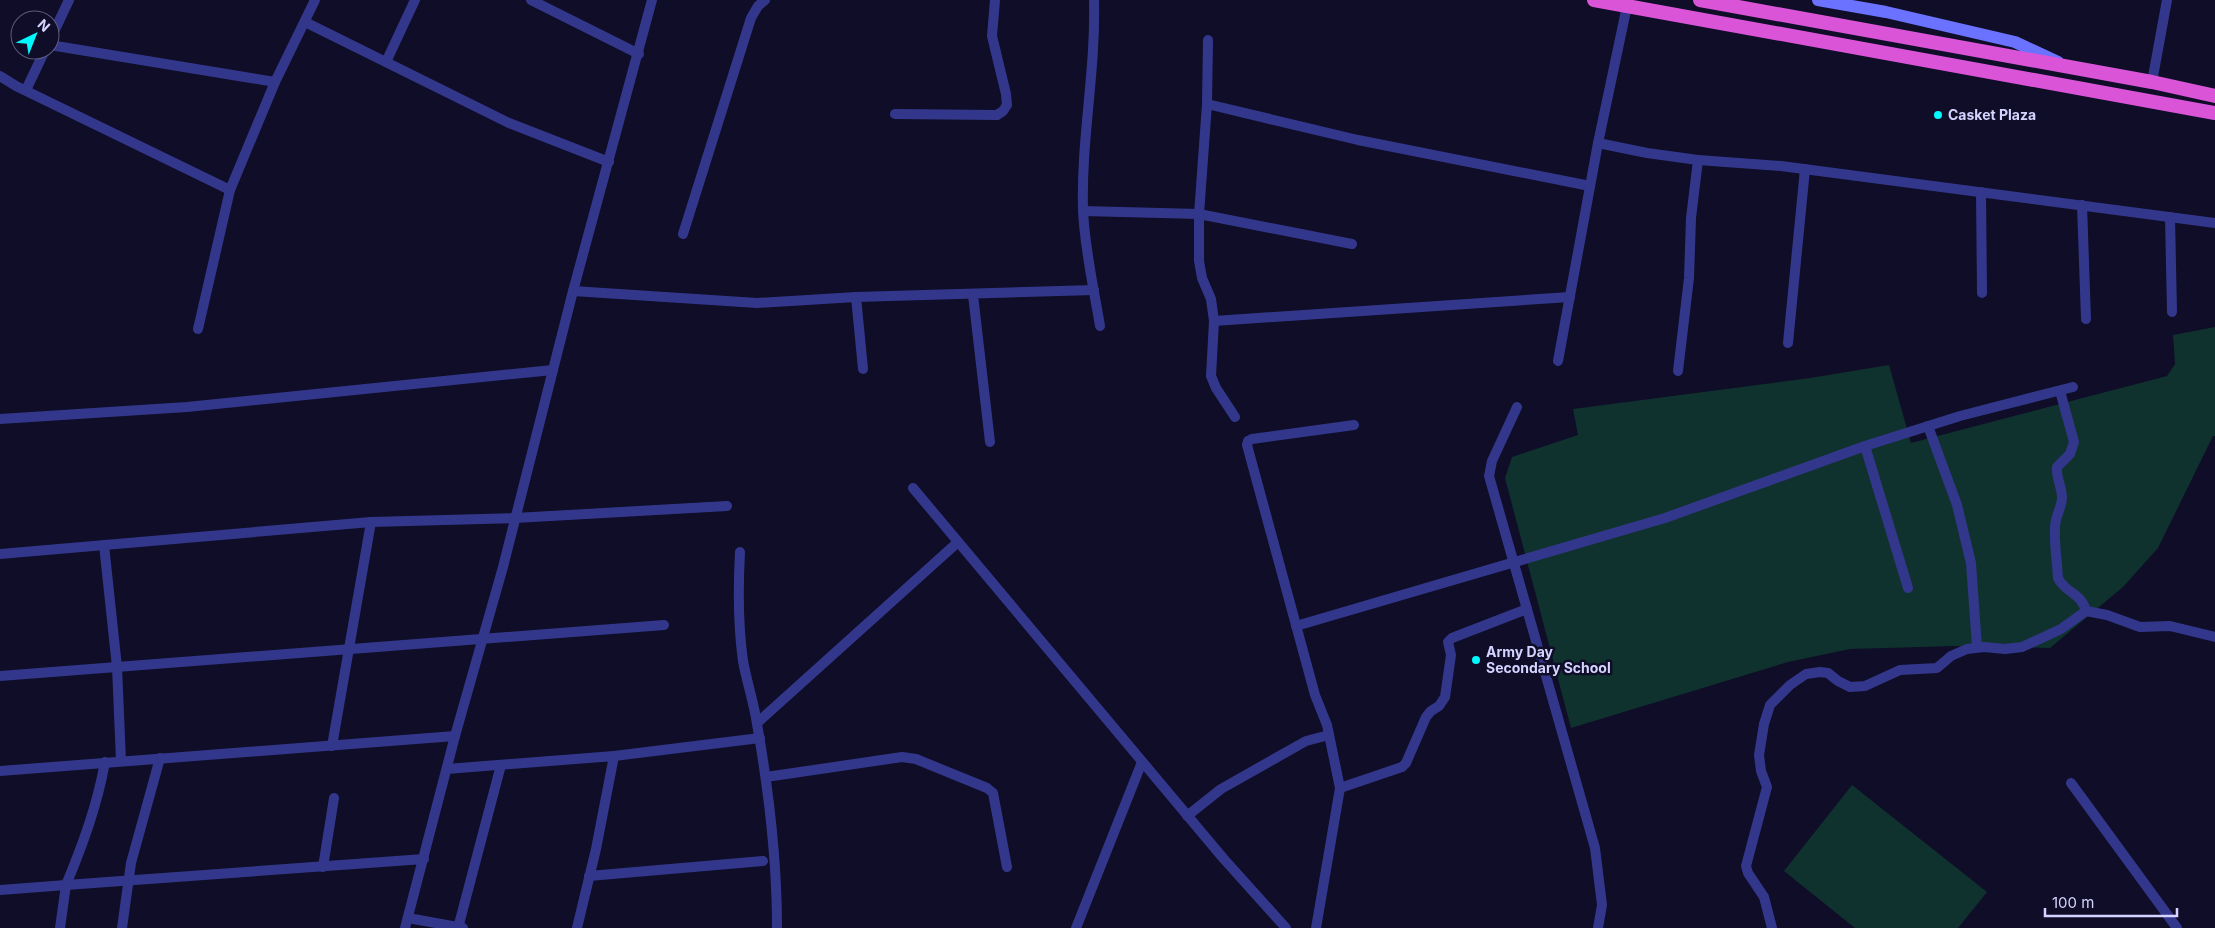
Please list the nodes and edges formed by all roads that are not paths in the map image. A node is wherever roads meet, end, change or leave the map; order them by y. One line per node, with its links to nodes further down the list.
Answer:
1 (69, 0): 14 (street)
2 (316, 0): 15 (street)
3 (415, 0): 20 (street)
4 (531, 0): 18 (street)
5 (652, 0): 18 (street)
6 (765, 0): 42 (street)
7 (995, 0): 29 (street)
8 (1094, 0): 38 (street)
9 (1594, 0): 13 (highway)
10 (1700, 0): 21 (highway)
11 (1818, 0): 21 (main road)
12 (2167, 0): 24 (street)
13 (1627, 6): 28 (highway); 30 (street)
14 (60, 19)
15 (305, 22): 20 (street); 23 (street)
16 (1208, 40): 27 (street)
17 (60, 47): 23 (street)
18 (639, 54): 32 (street)
19 (40, 60): 25 (street)
20 (386, 62): 32 (street)
21 (2070, 67): 24 (highway)
22 (0, 76): 25 (street)
23 (276, 82): 35 (street)
24 (2152, 82): 26 (highway)
25 (26, 90): 35 (street)
26 (2215, 96)
27 (1206, 104): 34 (street); 39 (street)
28 (2215, 113)
29 (895, 114)
30 (1598, 143): 31 (street); 34 (street)
31 (1698, 160): 33 (street); 59 (street)
32 (609, 162): 45 (street)
33 (1805, 169): 36 (street); 55 (street)
34 (1590, 186): 49 (street)
35 (230, 190): 54 (street)
36 (1981, 192): 37 (street); 46 (street)
37 (2082, 206): 40 (street); 51 (street)
38 (1082, 211): 39 (street); 44 (street)
39 (1199, 214): 43 (street); 52 (street)
40 (2170, 217): 41 (street); 50 (street)
41 (2215, 223)
42 (683, 234)
43 (1352, 244)
44 (1094, 290): 47 (street); 53 (street)
45 (573, 291): 48 (street); 58 (street)
46 (1982, 293)
47 (973, 295): 48 (street); 67 (street)
48 (856, 297): 57 (street)
49 (1570, 297): 52 (street); 56 (street)
50 (2172, 312)
51 (2086, 319)
52 (1214, 321): 63 (street)
53 (1100, 326)
54 (198, 329)
55 (1788, 343)
56 (1558, 361)
57 (863, 369)
58 (553, 370): 64 (street); 71 (street)
59 (1678, 371)
60 (2073, 387): 61 (street)
61 (2060, 390): 66 (street); 80 (street)
62 (1518, 407): 77 (street)
63 (1235, 417)
64 (0, 419)
65 (1354, 425): 82 (street)
66 (1928, 426): 68 (street); 85 (street)
67 (990, 442)
68 (1865, 446): 77 (street); 78 (street)
69 (913, 488): 73 (street)
70 (727, 506): 71 (street)
71 (515, 518): 72 (street); 84 (street)
72 (372, 522): 74 (street); 86 (street)
73 (958, 542): 89 (street); 98 (street)
74 (104, 545): 76 (street); 87 (street)
75 (740, 552): 89 (street)
76 (0, 554)
77 (1513, 562): 79 (street); 82 (street)
78 (1908, 588)
79 (1527, 609): 104 (street); 124 (street)
80 (2086, 612): 83 (street); 85 (street)
81 (664, 625): 84 (street)
82 (1296, 626): 90 (street)
83 (2215, 637)
84 (482, 639): 86 (street); 91 (street)
85 (1977, 647): 125 (street)
86 (348, 648): 87 (street); 93 (street)
87 (117, 667): 88 (street); 96 (street)
88 (0, 676)
89 (757, 723): 92 (street)
90 (1329, 734): 104 (street); 106 (street)
91 (455, 736): 93 (street); 100 (street)
92 (760, 738): 94 (street); 102 (street)
93 (332, 746): 95 (street)
94 (614, 756): 99 (street); 111 (street)
95 (160, 758): 96 (street); 112 (street)
96 (121, 761): 97 (street)
97 (105, 762): 101 (street); 113 (street)
98 (1142, 762): 106 (street); 121 (street)
99 (501, 765): 100 (street); 118 (street)
100 (447, 769): 107 (street)
101 (0, 771)
102 (766, 777): 110 (street); 120 (street)
103 (2071, 783): 126 (street)
104 (1340, 788): 123 (street)
105 (334, 798): 109 (street)
106 (1187, 816): 122 (street)
107 (424, 860): 109 (street); 115 (street)
108 (762, 861): 111 (street)
109 (323, 867): 112 (street)
110 (1007, 867)
111 (589, 876): 119 (street)
112 (129, 881): 113 (street); 117 (street)
113 (66, 885): 114 (street); 116 (street)
114 (0, 890)
115 (407, 923): 118 (street)
116 (60, 928)
117 (122, 928)
118 (460, 928)
119 (577, 928)
120 (777, 928)
121 (1076, 928)
122 (1286, 928)
123 (1316, 928)
124 (1598, 928)
125 (1772, 928)
126 (2177, 928)

